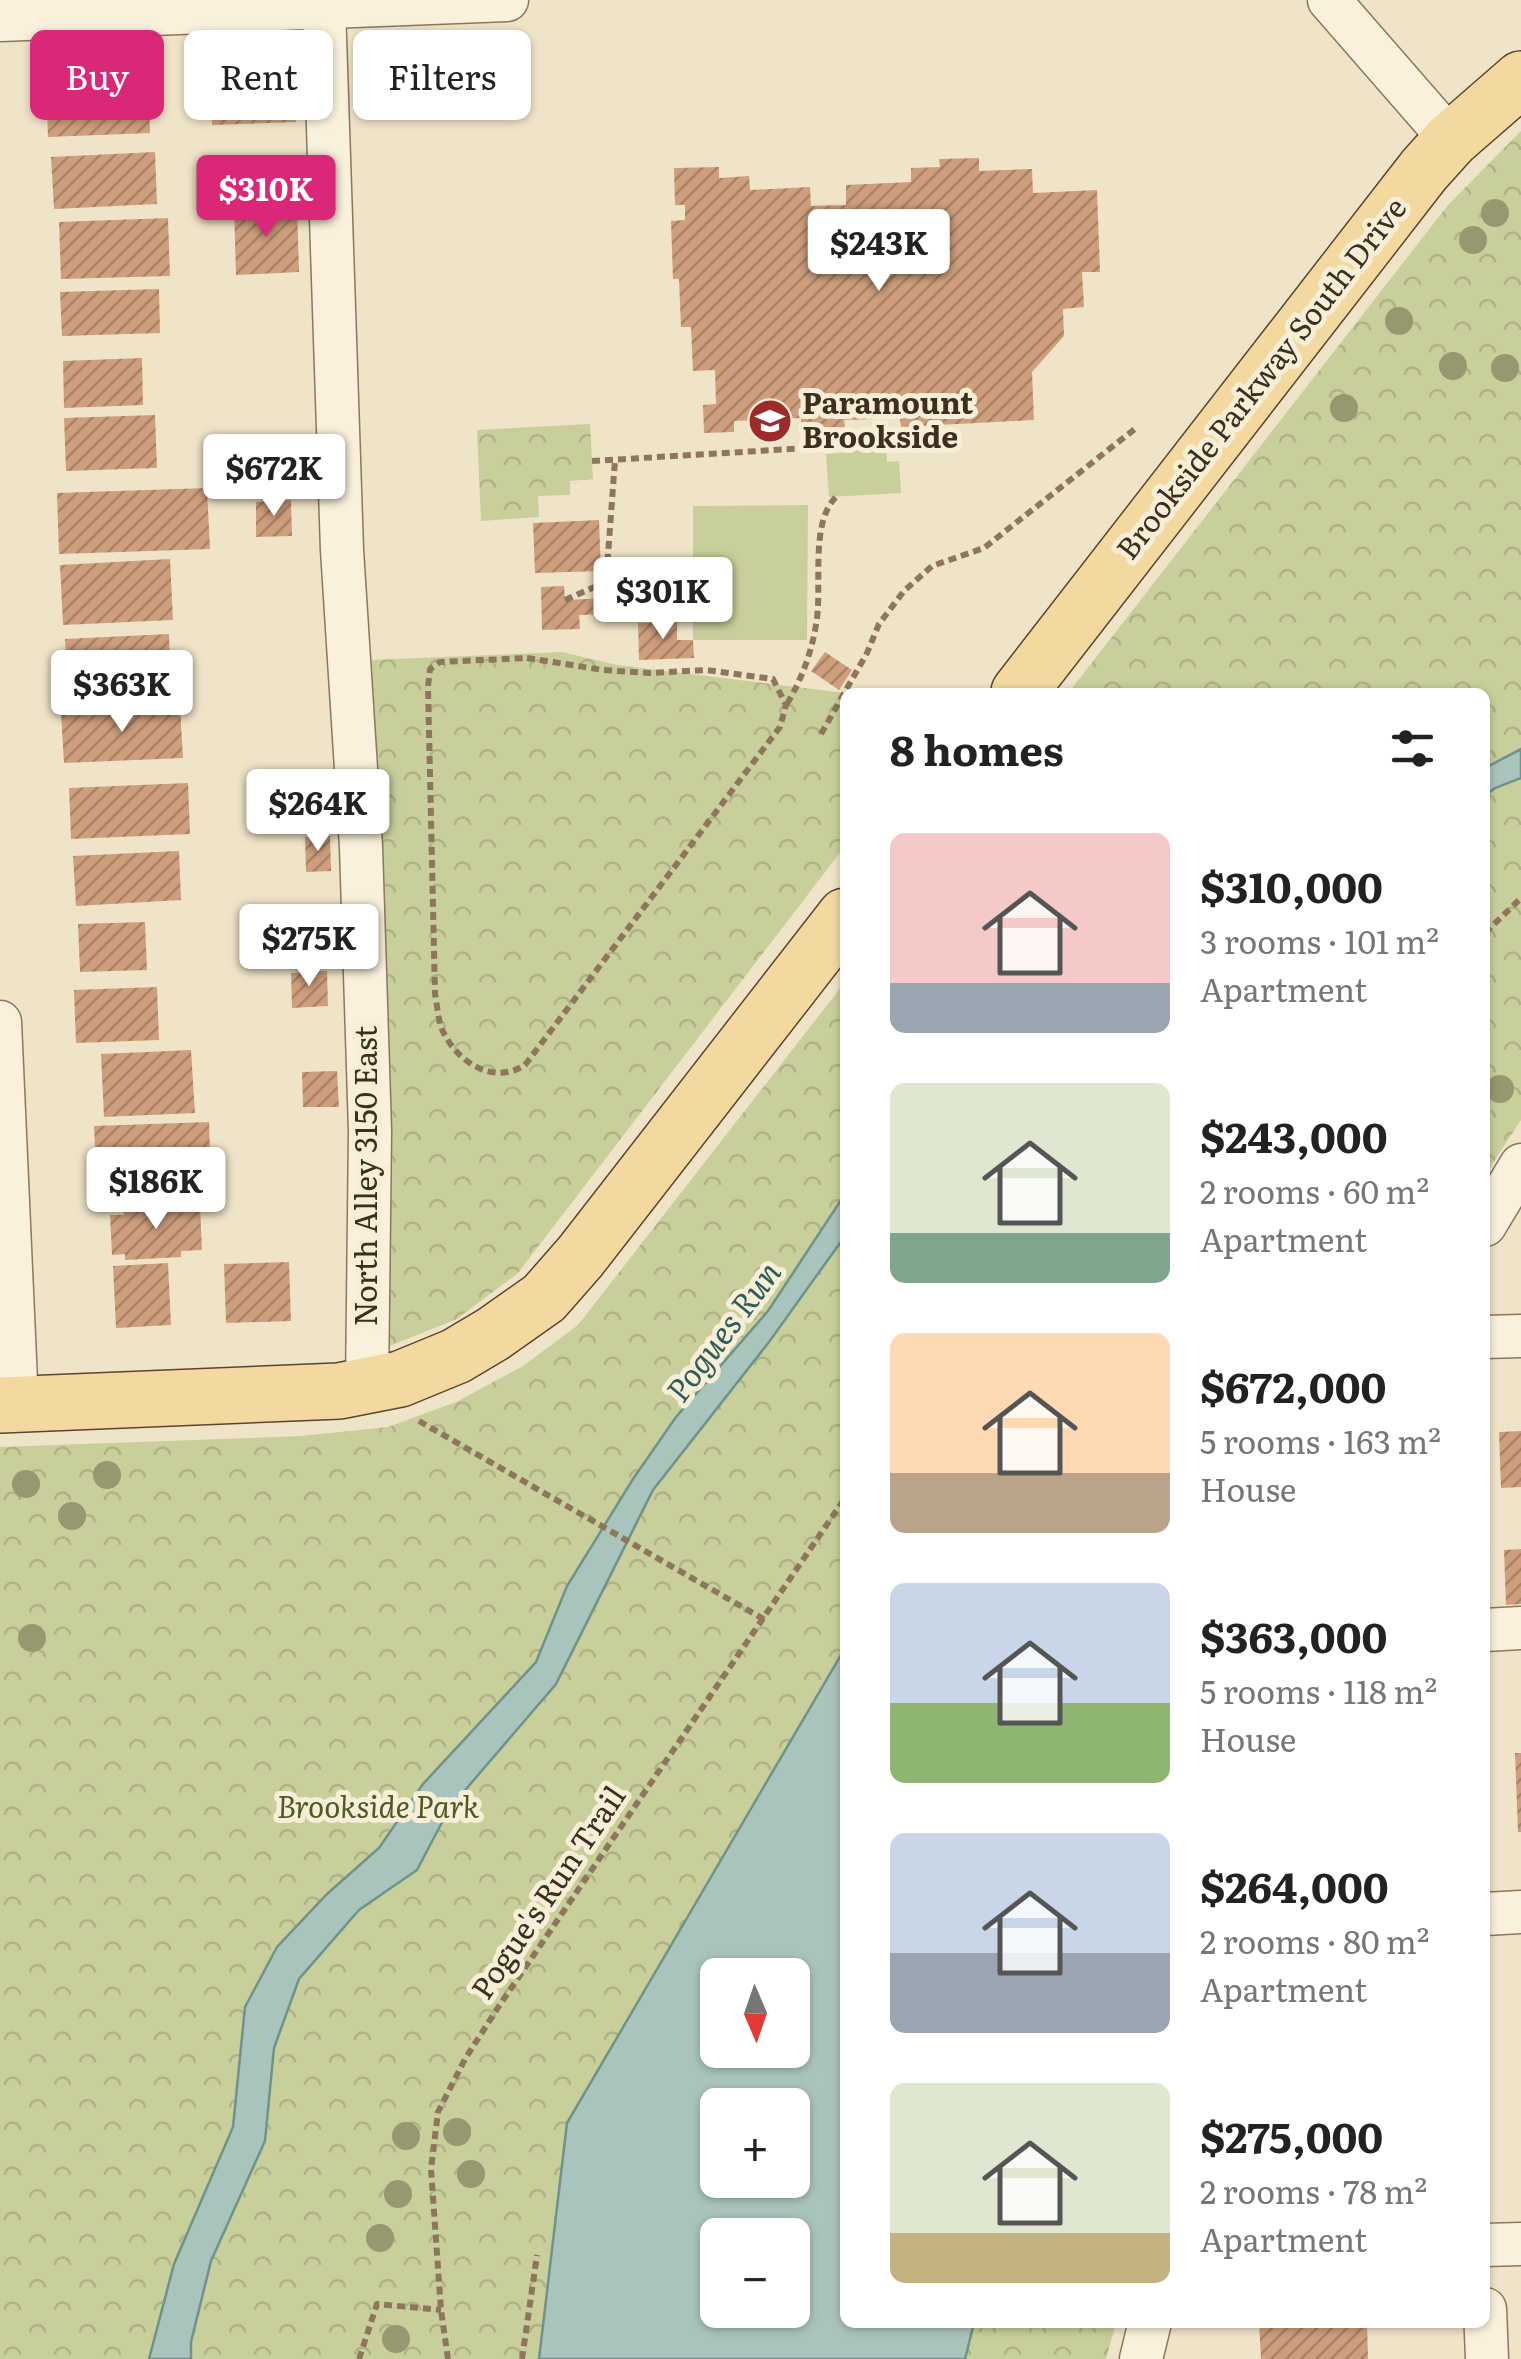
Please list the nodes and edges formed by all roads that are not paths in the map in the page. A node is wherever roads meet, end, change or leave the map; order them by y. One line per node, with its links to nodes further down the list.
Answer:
1 (507, 0): 3 (street)
2 (1329, 0): 6 (street)
3 (308, 5): 4 (street); 15 (street, North Alley 3150 East)
4 (0, 20)
5 (1521, 79): 6 (main road, Brookside Parkway South Drive)
6 (1451, 140): 7 (main road, Brookside Parkway South Drive)
7 (1021, 688)
8 (840, 922): 15 (main road)
9 (0, 1022): 10 (street)
10 (1, 1074): 16 (street)
11 (1521, 1165): 12 (street)
12 (1490, 1216)
13 (1521, 1336): 14 (street)
14 (1490, 1337)
15 (362, 1387): 16 (main road)
16 (8, 1404)
17 (1521, 1628): 18 (street)
18 (1490, 1630)
19 (1521, 1912): 20 (street)
20 (1490, 1914)
21 (1521, 2244): 22 (street)
22 (1490, 2245)
23 (1149, 2328): 25 (street)
24 (1486, 2328): 26 (street)
25 (1141, 2359)
26 (1487, 2359)

